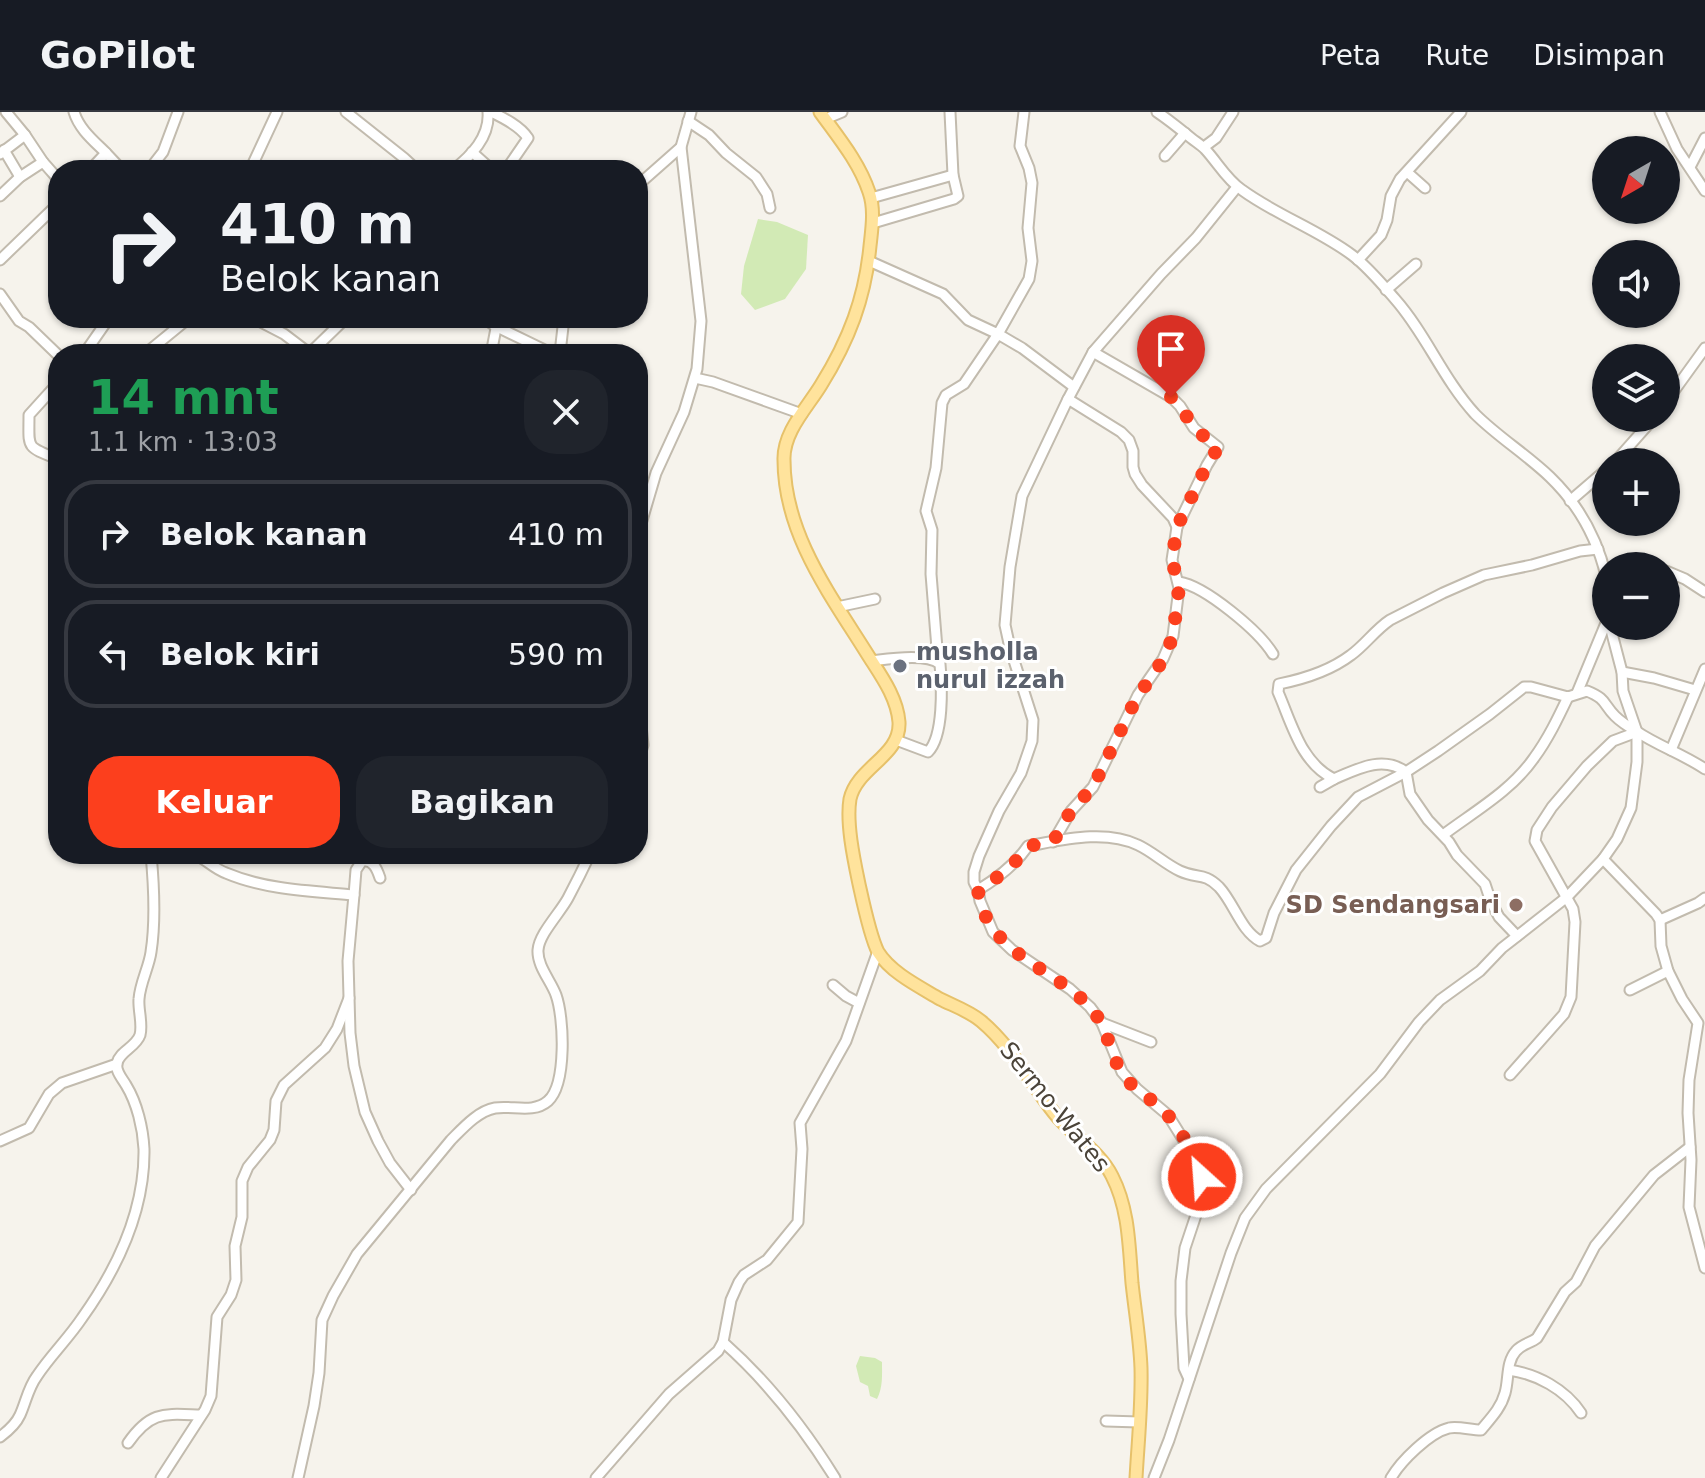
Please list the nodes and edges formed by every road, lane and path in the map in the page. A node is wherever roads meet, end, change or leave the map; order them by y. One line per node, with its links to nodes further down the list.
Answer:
1 (6, 112): 17 (street)
2 (74, 112): 23 (street)
3 (178, 112): 27 (street)
4 (277, 112): 28 (street)
5 (346, 112): 29 (street)
6 (490, 112): 22 (street); 32 (street)
7 (842, 112): 15 (street)
8 (950, 112): 37 (street)
9 (1024, 112): 58 (street)
10 (1157, 112): 16 (street)
11 (1233, 112): 20 (street)
12 (1461, 112): 36 (street)
13 (1660, 112): 34 (street)
14 (689, 116): 19 (street); 45 (street)
15 (822, 116): 44 (main road)
16 (1185, 133): 20 (street); 24 (street)
17 (25, 135): 21 (street); 33 (street)
18 (1705, 138): 34 (street)
19 (681, 147): 38 (street); 66 (street)
20 (1204, 147): 40 (street)
21 (2, 152): 39 (street)
22 (472, 152): 30 (street); 31 (street)
23 (106, 153): 25 (street); 26 (street)
24 (1165, 156)
25 (99, 160)
26 (113, 160)
27 (157, 160)
28 (255, 160)
29 (406, 160)
30 (464, 160)
31 (481, 160)
32 (513, 160)
33 (43, 162): 35 (street); 39 (street)
34 (1690, 167): 42 (street)
35 (48, 168)
36 (1407, 172): 41 (street); 49 (street)
37 (953, 175): 44 (street); 47 (street)
38 (648, 176)
39 (20, 177): 43 (street)
40 (1237, 187): 49 (street); 65 (street)
41 (1425, 188)
42 (1705, 191)
43 (0, 196)
44 (871, 198): 47 (main road)
45 (770, 208)
46 (48, 214): 48 (street)
47 (873, 223): 50 (main road)
48 (0, 260)
49 (1358, 260): 52 (street)
50 (869, 261): 58 (street); 71 (main road)
51 (1416, 264): 52 (street)
52 (1386, 290): 77 (street)
53 (0, 294): 63 (street)
54 (177, 328): 59 (street)
55 (272, 328): 60 (street)
56 (336, 328): 61 (street)
57 (507, 328): 62 (street)
58 (998, 334): 68 (street); 90 (street)
59 (157, 344)
60 (296, 344)
61 (319, 344)
62 (537, 344)
63 (48, 345)
64 (1705, 348): 67 (street)
65 (1093, 352): 68 (street); 78 (street)
66 (695, 378): 71 (street); 76 (street)
67 (1680, 383)
68 (1074, 387): 70 (street)
69 (48, 394): 74 (street)
70 (1068, 399): 78 (street); 111 (street)
71 (802, 414): 85 (main road)
72 (1642, 432): 73 (street)
73 (1627, 448)
74 (48, 454)
75 (1592, 482): 77 (street)
76 (648, 500)
77 (1570, 501): 79 (street)
78 (1177, 527): 82 (street)
79 (1598, 549): 80 (street); 100 (street)
80 (1599, 552)
81 (1680, 577): 83 (street)
82 (1179, 582): 88 (street); 103 (street)
83 (1705, 592)
84 (875, 599): 85 (street)
85 (837, 607): 89 (main road)
86 (1600, 640): 94 (street)
87 (1612, 640): 92 (street)
88 (1273, 654)
89 (871, 661): 90 (street); 96 (main road)
90 (938, 661): 96 (street)
91 (1705, 669): 93 (street)
92 (1622, 672): 93 (street); 95 (street)
93 (1695, 690): 97 (street)
94 (1572, 695): 95 (street); 99 (street); 102 (street)
95 (1637, 732): 97 (street); 104 (street); 113 (street)
96 (896, 740): 117 (main road, Sermo-Wates)
97 (1671, 750): 98 (street)
98 (1705, 769)
99 (1406, 772): 100 (street); 102 (street); 103 (street)
100 (1334, 779): 101 (street)
101 (1320, 787)
102 (1443, 835): 116 (street)
103 (1053, 842): 111 (street)
104 (1603, 859): 113 (street); 115 (street)
105 (152, 864): 126 (street)
106 (210, 864): 112 (street)
107 (360, 864): 112 (street)
108 (373, 864): 110 (street)
109 (585, 864): 130 (street)
110 (380, 878)
111 (978, 890): 124 (street)
112 (354, 895): 121 (street)
113 (1567, 897): 116 (street); 127 (street)
114 (1705, 898): 115 (street)
115 (1660, 920): 118 (street)
116 (1517, 936): 134 (street)
117 (878, 951): 122 (street); 138 (main road, Sermo-Wates)
118 (1668, 971): 120 (street); 123 (street)
119 (833, 985): 122 (street)
120 (1630, 990)
121 (349, 998): 130 (street); 136 (street)
122 (859, 1003): 132 (street)
123 (1702, 1022): 129 (street)
124 (1102, 1023): 125 (street); 134 (street)
125 (1151, 1042)
126 (117, 1064): 128 (street); 139 (street)
127 (1510, 1075)
128 (0, 1141)
129 (1690, 1147): 131 (street); 133 (street)
130 (411, 1190): 142 (street)
131 (1705, 1268)
132 (723, 1342): 143 (street); 144 (street)
133 (1509, 1370): 135 (street); 147 (street)
134 (1189, 1379): 146 (street)
135 (1581, 1413)
136 (201, 1415): 140 (street); 141 (street)
137 (1106, 1421): 138 (street)
138 (1139, 1422): 145 (main road, Sermo-Wates)
139 (0, 1437)
140 (128, 1443)
141 (161, 1478)
142 (298, 1478)
143 (596, 1478)
144 (835, 1478)
145 (1136, 1478)
146 (1154, 1478)
147 (1391, 1478)

